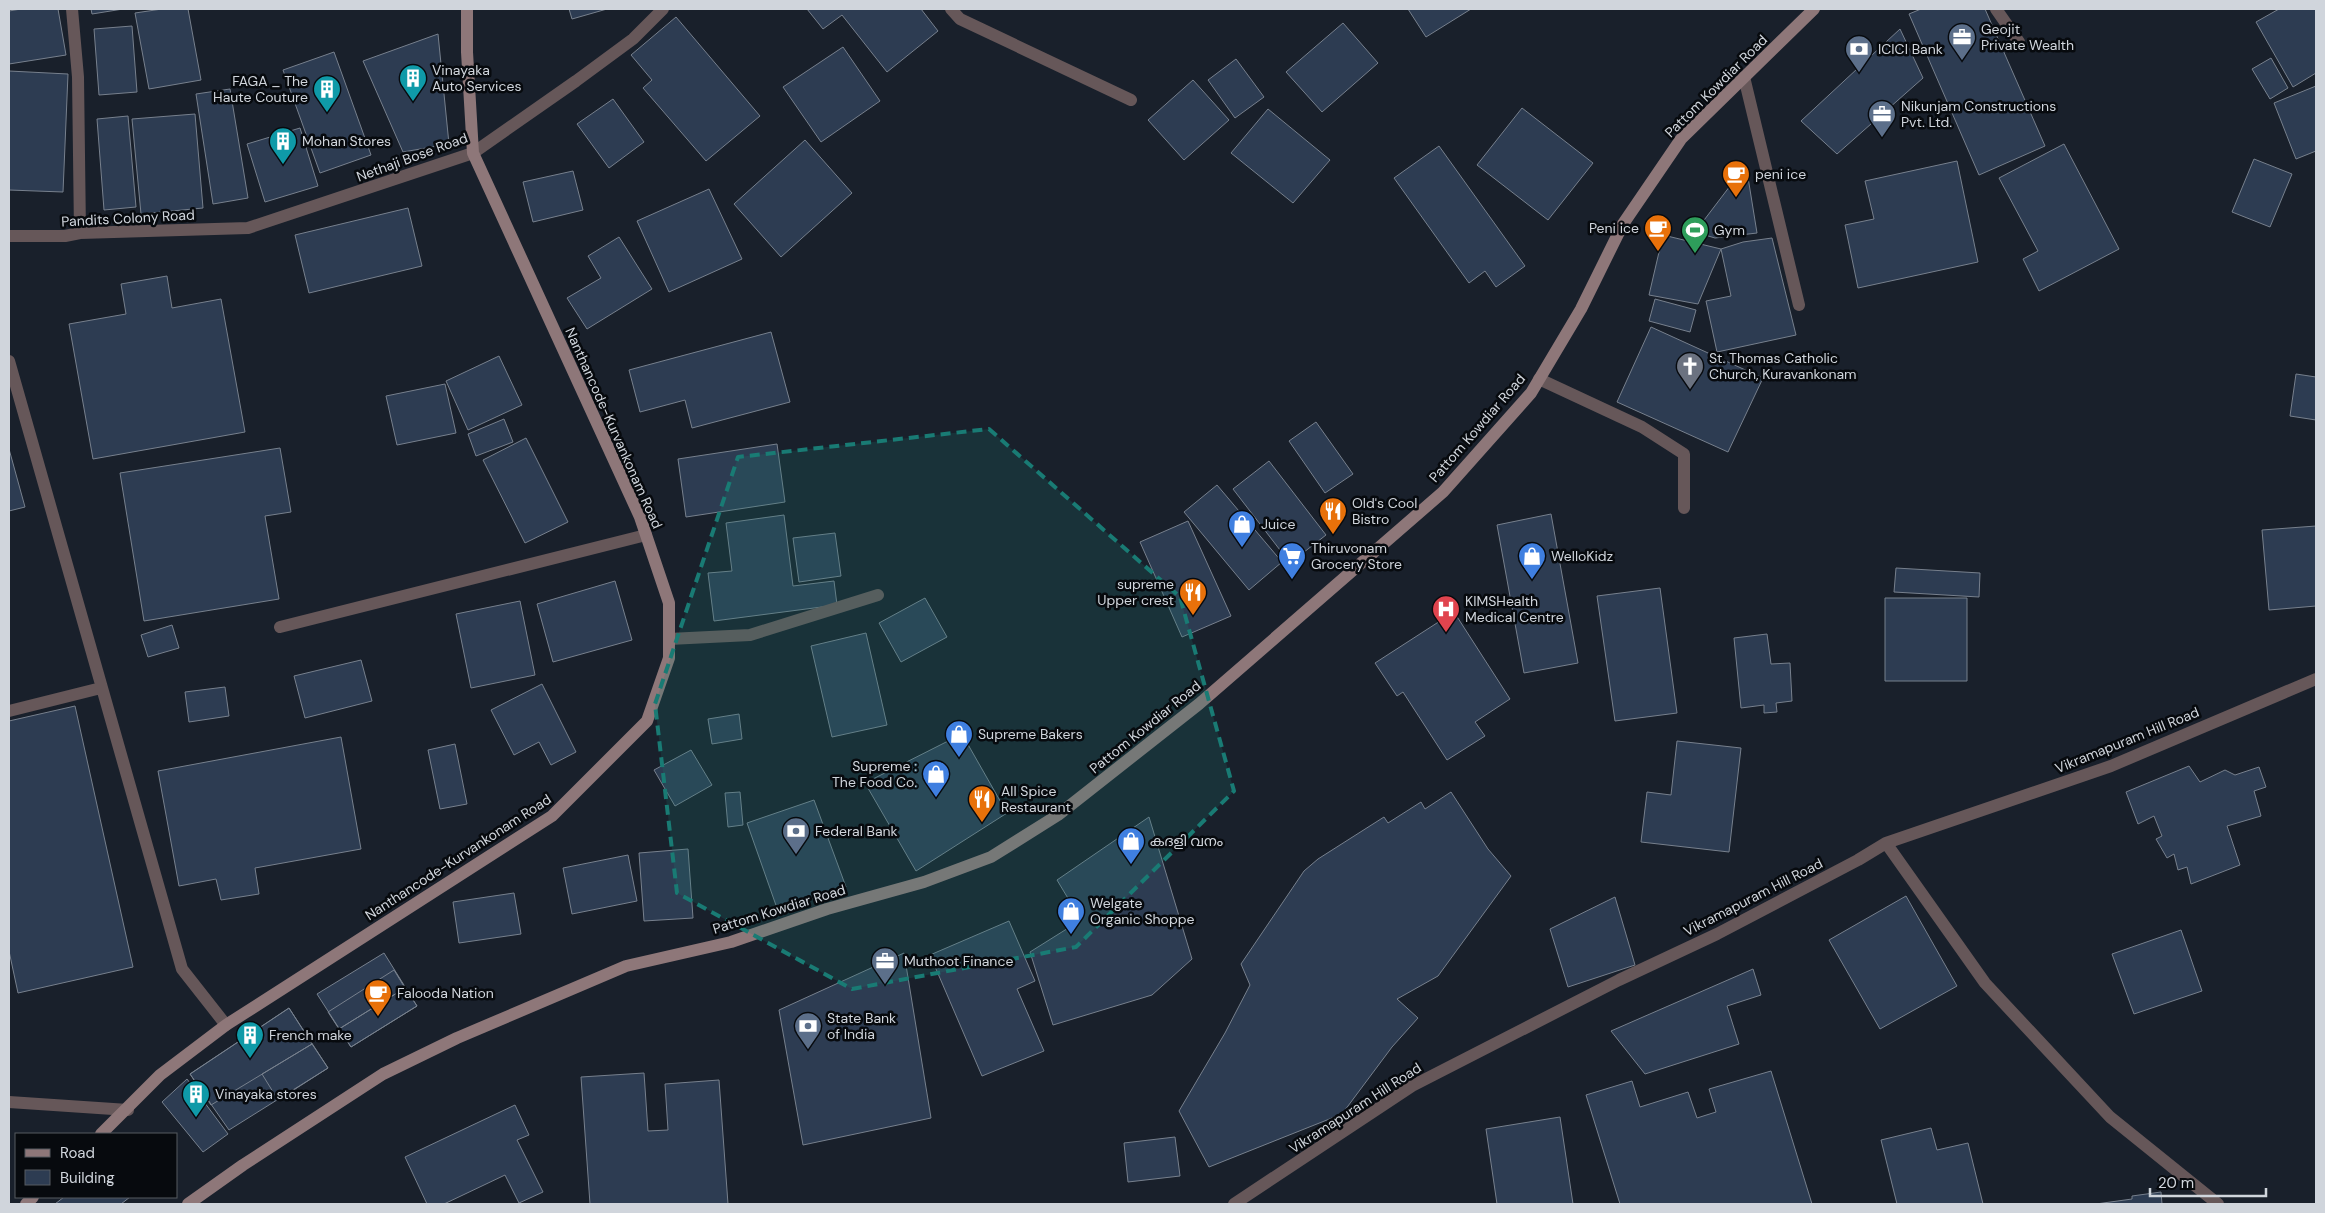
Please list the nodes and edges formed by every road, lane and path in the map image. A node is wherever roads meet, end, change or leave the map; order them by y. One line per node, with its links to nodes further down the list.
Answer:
1 (72, 9): 12 (street)
2 (466, 9): 10 (main road, Nanthancode-Kurvankonam Road)
3 (663, 9): 10 (street, Nethaji Bose Road)
4 (951, 9): 9 (street)
5 (1814, 9): 8 (main road, Pattom Kowdiar Road)
6 (1996, 9): 7 (street)
7 (2019, 42)
8 (1744, 77): 14 (street); 16 (main road, Pattom Kowdiar Road)
9 (1131, 100)
10 (473, 153): 11 (street, Nethaji Bose Road); 18 (main road, Nanthancode-Kurvankonam Road)
11 (248, 228): 12 (street, Pandits Colony Road)
12 (80, 233): 13 (street, Pandits Colony Road)
13 (9, 236)
14 (1799, 305)
15 (9, 361): 23 (street)
16 (1539, 379): 17 (street); 30 (main road, Pattom Kowdiar Road)
17 (1684, 508)
18 (646, 535): 20 (street); 21 (main road, Nanthancode-Kurvankonam Road)
19 (878, 595): 21 (street)
20 (280, 627)
21 (669, 639): 26 (main road, Nanthancode-Kurvankonam Road)
22 (2316, 679): 25 (street, Vikramapuram Hill Road)
23 (101, 688): 24 (street); 26 (street)
24 (9, 711)
25 (1886, 843): 31 (street, Vikramapuram Hill Road); 32 (street)
26 (226, 1025): 28 (main road, Nanthancode-Kurvankonam Road)
27 (9, 1102): 28 (street)
28 (128, 1110): 29 (main road, Nanthancode-Kurvankonam Road)
29 (102, 1133)
30 (188, 1204)
31 (1234, 1204)
32 (2218, 1204)

